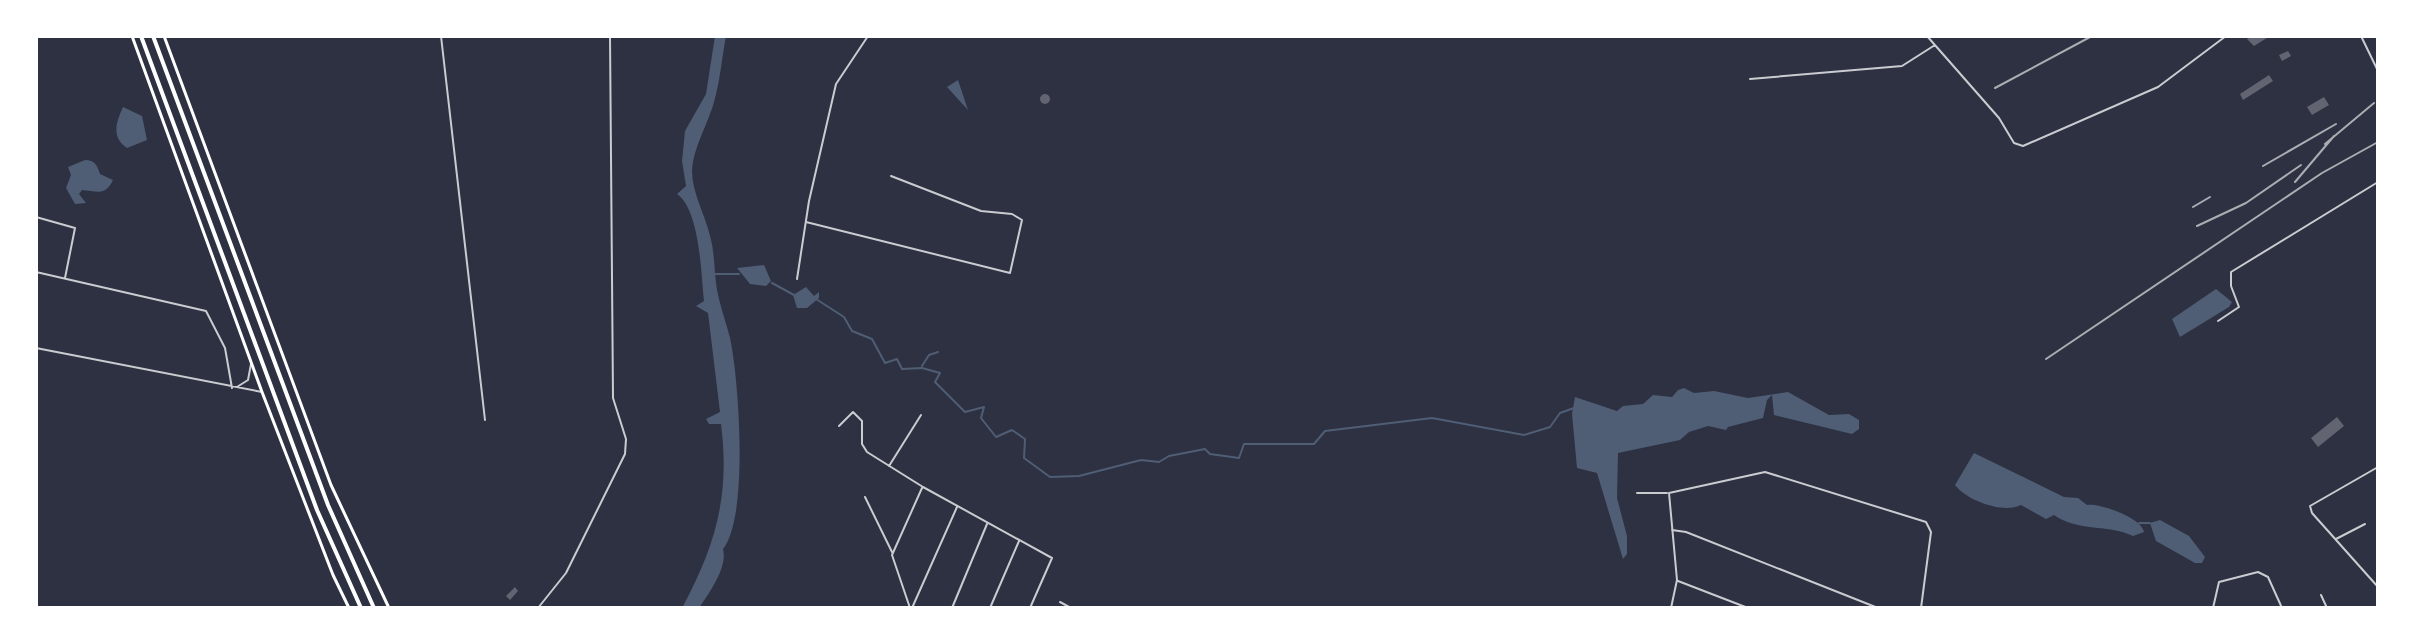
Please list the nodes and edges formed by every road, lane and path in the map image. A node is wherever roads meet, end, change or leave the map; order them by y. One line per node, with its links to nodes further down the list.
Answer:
1 (132, 36): 23 (main road)
2 (141, 36): 47 (highway)
3 (153, 36): 48 (highway)
4 (164, 36): 49 (main road)
5 (441, 36): 27 (street)
6 (610, 36): 50 (street)
7 (868, 36): 17 (street)
8 (1927, 36): 11 (street)
9 (2226, 36): 11 (street)
10 (2361, 36): 12 (street)
11 (1936, 44): 13 (street)
12 (2378, 71)
13 (1750, 79)
14 (891, 176): 17 (street)
15 (2378, 182): 21 (street)
16 (36, 217): 19 (street)
17 (806, 222): 20 (street)
18 (36, 272): 19 (street)
19 (64, 279): 24 (street)
20 (797, 279)
21 (2218, 321)
22 (36, 348): 24 (street)
23 (252, 363): 24 (street); 25 (main road)
24 (232, 388): 25 (street)
25 (262, 392): 46 (main road)
26 (921, 415): 29 (street)
27 (485, 420)
28 (839, 426): 29 (street)
29 (888, 467): 31 (street)
30 (2378, 467): 39 (street)
31 (923, 487): 35 (street); 41 (street)
32 (1637, 493): 33 (street)
33 (1669, 493): 38 (street); 59 (street)
34 (865, 497): 41 (street)
35 (957, 507): 36 (street); 51 (street)
36 (987, 523): 40 (street); 52 (street)
37 (2365, 524): 39 (street)
38 (1671, 530): 42 (street); 58 (street)
39 (2334, 539): 43 (street)
40 (1020, 540): 53 (street); 54 (street)
41 (893, 553): 51 (street)
42 (1677, 580): 56 (street); 57 (street)
43 (2378, 587)
44 (2321, 595): 62 (street)
45 (1060, 602): 55 (street)
46 (349, 608)
47 (361, 608)
48 (374, 608)
49 (389, 608)
50 (538, 608)
51 (911, 608)
52 (952, 608)
53 (990, 608)
54 (1030, 608)
55 (1071, 608)
56 (1671, 608)
57 (1748, 608)
58 (1878, 608)
59 (1921, 608)
60 (2213, 608): 61 (street)
61 (2282, 608)
62 (2327, 608)

